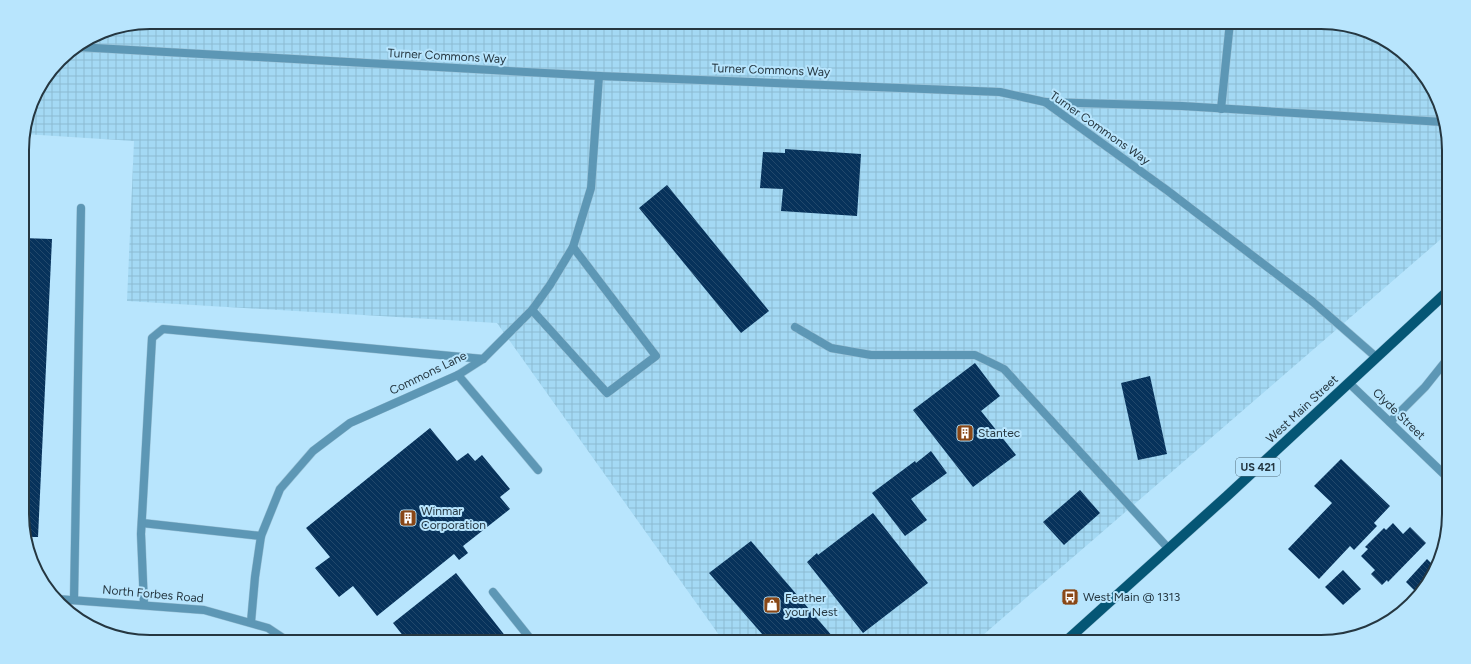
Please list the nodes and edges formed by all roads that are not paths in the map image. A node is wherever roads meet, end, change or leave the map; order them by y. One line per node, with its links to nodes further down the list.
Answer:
1 (1229, 29): 5 (street)
2 (86, 48): 3 (street, Turner Commons Way)
3 (599, 76): 4 (street, Turner Commons Way); 8 (street, Commons Lane)
4 (1045, 102): 5 (street); 12 (street, Turner Commons Way)
5 (1221, 108): 6 (street)
6 (1439, 122)
7 (81, 208): 25 (street)
8 (573, 246): 10 (street, Commons Lane); 10 (street)
9 (1442, 296): 12 (main road, West Main Street / US 421)
10 (532, 310): 13 (street, Commons Lane)
11 (795, 327): 22 (street)
12 (1376, 357): 16 (main road, West Main Street / US 421)
13 (483, 359): 15 (street, Commons Lane); 20 (street)
14 (1442, 366): 17 (street)
15 (458, 375): 18 (street); 21 (street, Commons Lane)
16 (1349, 383): 17 (street, Clyde Street); 22 (main road, West Main Street / US 421)
17 (1390, 422): 19 (street, Clyde Street)
18 (538, 470)
19 (1442, 472)
20 (142, 523): 21 (street); 26 (street)
21 (261, 536): 27 (street, Commons Lane)
22 (1168, 548): 30 (main road, West Main Street / US 421)
23 (492, 592): 29 (street)
24 (63, 598): 25 (street, North Forbes Road)
25 (74, 599): 26 (street, North Forbes Road)
26 (144, 605): 27 (street, North Forbes Road)
27 (251, 622): 28 (street, North Forbes Road)
28 (278, 635)
29 (527, 635)
30 (1073, 635)

